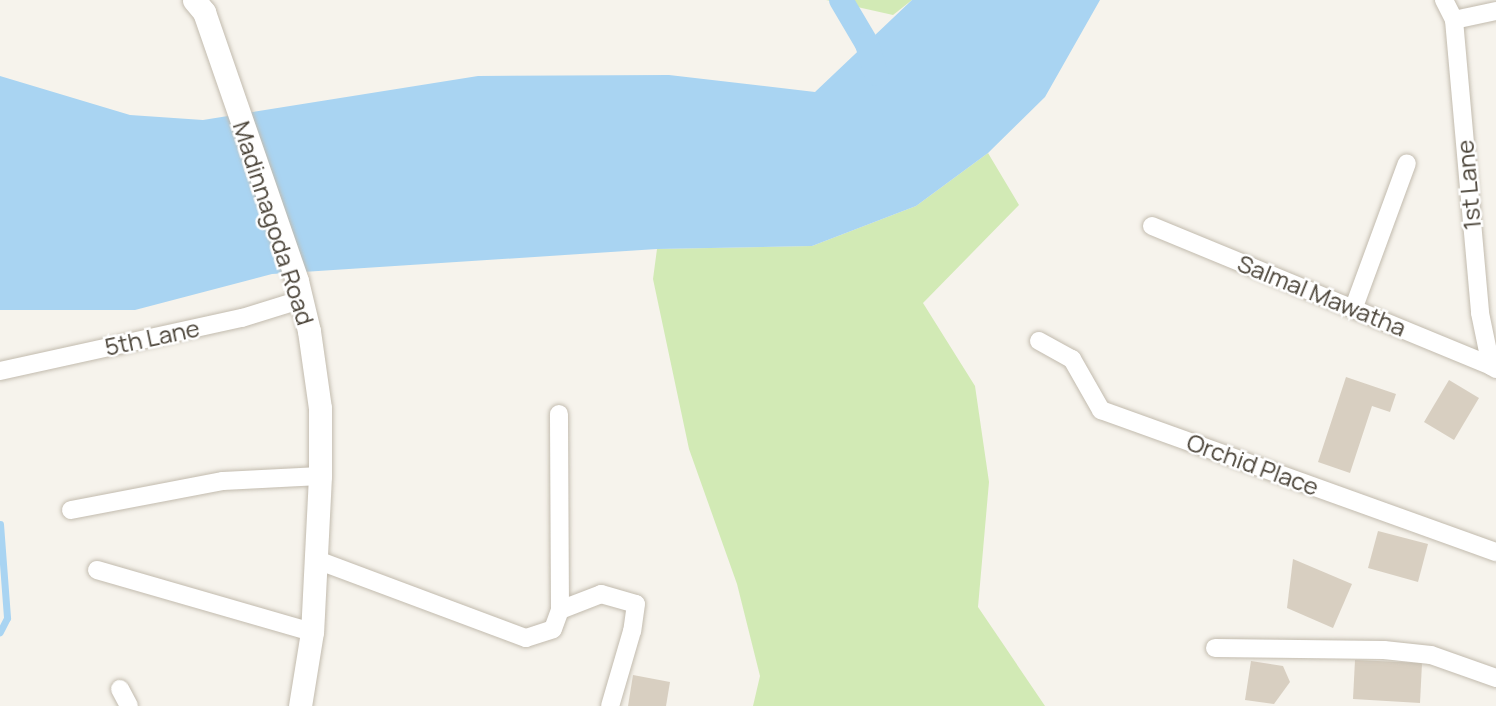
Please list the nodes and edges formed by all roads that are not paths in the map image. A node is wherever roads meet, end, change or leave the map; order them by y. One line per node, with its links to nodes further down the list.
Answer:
1 (194, 0): 7 (street, Madinnagoda Road)
2 (1444, 0): 4 (street, 1st Lane)
3 (1496, 11): 4 (street)
4 (1454, 20): 10 (street, 1st Lane)
5 (1407, 163): 8 (street)
6 (1152, 226): 8 (street, Salmal Mawatha)
7 (300, 290): 11 (street, 5th Lane); 13 (street, Madinnagoda Road)
8 (1354, 307): 10 (street, Salmal Mawatha)
9 (1039, 341): 15 (street, Orchid Place)
10 (1493, 368)
11 (0, 371)
12 (559, 414): 18 (street)
13 (320, 475): 14 (street); 16 (street, Madinnagoda Road)
14 (71, 510)
15 (1496, 552)
16 (317, 560): 18 (street); 19 (street, Madinnagoda Road)
17 (97, 570): 19 (street)
18 (560, 610): 25 (street)
19 (312, 632): 24 (street, Madinnagoda Road)
20 (1215, 648): 21 (street)
21 (1496, 678)
22 (120, 689): 23 (street)
23 (129, 706)
24 (300, 706)
25 (610, 706)

